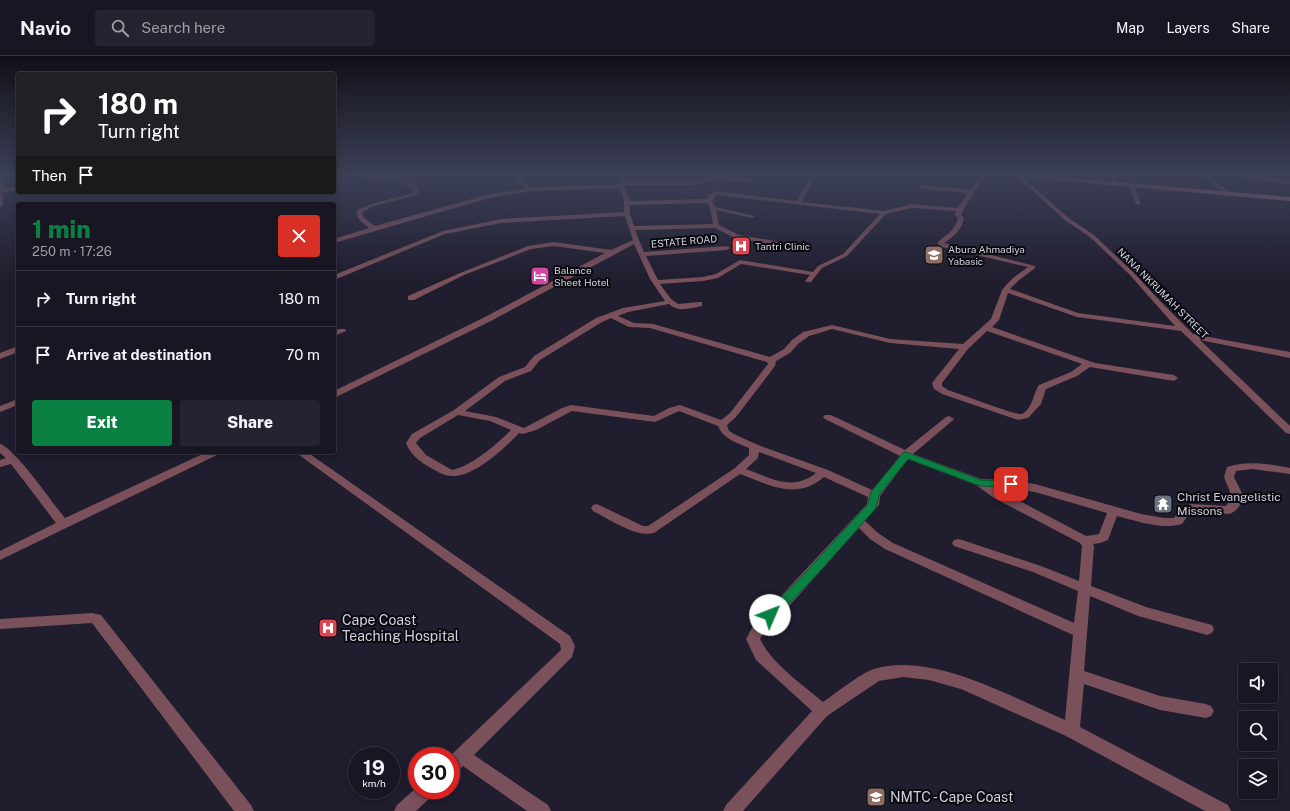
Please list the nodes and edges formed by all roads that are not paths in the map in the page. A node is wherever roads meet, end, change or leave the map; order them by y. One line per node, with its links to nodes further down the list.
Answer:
1 (359, 210): 14 (street)
2 (437, 210): 14 (street)
3 (627, 210): 11 (street)
4 (713, 210): 13 (street)
5 (724, 210): 12 (street)
6 (863, 210): 10 (street)
7 (895, 210): 10 (street)
8 (959, 210): 26 (street)
9 (1057, 210): 32 (street, NANA NKRUMAH STREET)
10 (884, 213): 22 (street)
11 (627, 214): 15 (street); 23 (street)
12 (752, 216)
13 (716, 226): 15 (street); 18 (street)
14 (374, 228): 16 (street)
15 (631, 228): 17 (street)
16 (336, 240)
17 (635, 241): 20 (street); 21 (street)
18 (775, 243)
19 (728, 248): 21 (street, ESTATE ROAD)
20 (612, 252): 27 (street); 41 (street)
21 (643, 254): 25 (street)
22 (815, 274): 24 (street); 25 (street)
23 (336, 277)
24 (809, 281)
25 (656, 282): 28 (street)
26 (1006, 290): 31 (street); 32 (street)
27 (411, 298)
28 (670, 302): 29 (street); 30 (street)
29 (699, 304)
30 (610, 315): 38 (street); 44 (street)
31 (986, 328): 34 (street); 39 (street)
32 (1183, 329): 33 (street, NANA NKRUMAH STREET)
33 (1190, 336): 36 (street); 49 (street, NANA NKRUMAH STREET)
34 (965, 347): 38 (street); 39 (street)
35 (16, 350): 37 (street)
36 (1290, 355)
37 (0, 356)
38 (770, 360): 47 (street)
39 (1089, 363): 40 (street)
40 (1174, 378)
41 (336, 394)
42 (16, 403): 43 (street)
43 (0, 409)
44 (457, 412): 48 (street); 48 (street)
45 (828, 417): 54 (street)
46 (950, 419): 54 (street)
47 (722, 424): 48 (street); 50 (street)
48 (518, 429)
49 (1290, 431)
50 (754, 446): 57 (street); 59 (street)
51 (0, 447): 55 (street)
52 (211, 454): 65 (street)
53 (303, 454): 77 (street)
54 (906, 455): 60 (street); 61 (street)
55 (13, 459): 56 (street); 65 (street)
56 (0, 464)
57 (739, 470): 59 (street); 62 (street)
58 (1290, 471): 63 (street)
59 (824, 472): 61 (street)
60 (980, 483): 63 (street); 66 (street)
61 (874, 494): 64 (street)
62 (597, 508)
63 (1113, 511): 66 (street)
64 (858, 521): 72 (street); 74 (street)
65 (63, 524): 68 (street)
66 (1084, 540): 69 (street)
67 (958, 543): 69 (street)
68 (0, 556)
69 (1084, 589): 71 (street); 72 (street)
70 (0, 624): 80 (street)
71 (1207, 629)
72 (1080, 632): 73 (street)
73 (1077, 674): 75 (street); 76 (street)
74 (822, 711): 76 (street); 83 (street)
75 (1206, 712)
76 (1072, 731): 84 (street)
77 (460, 757)
78 (460, 763): 82 (street)
79 (416, 799): 81 (street)
80 (245, 811)
81 (403, 811)
82 (542, 811)
83 (732, 811)
84 (1222, 811)

